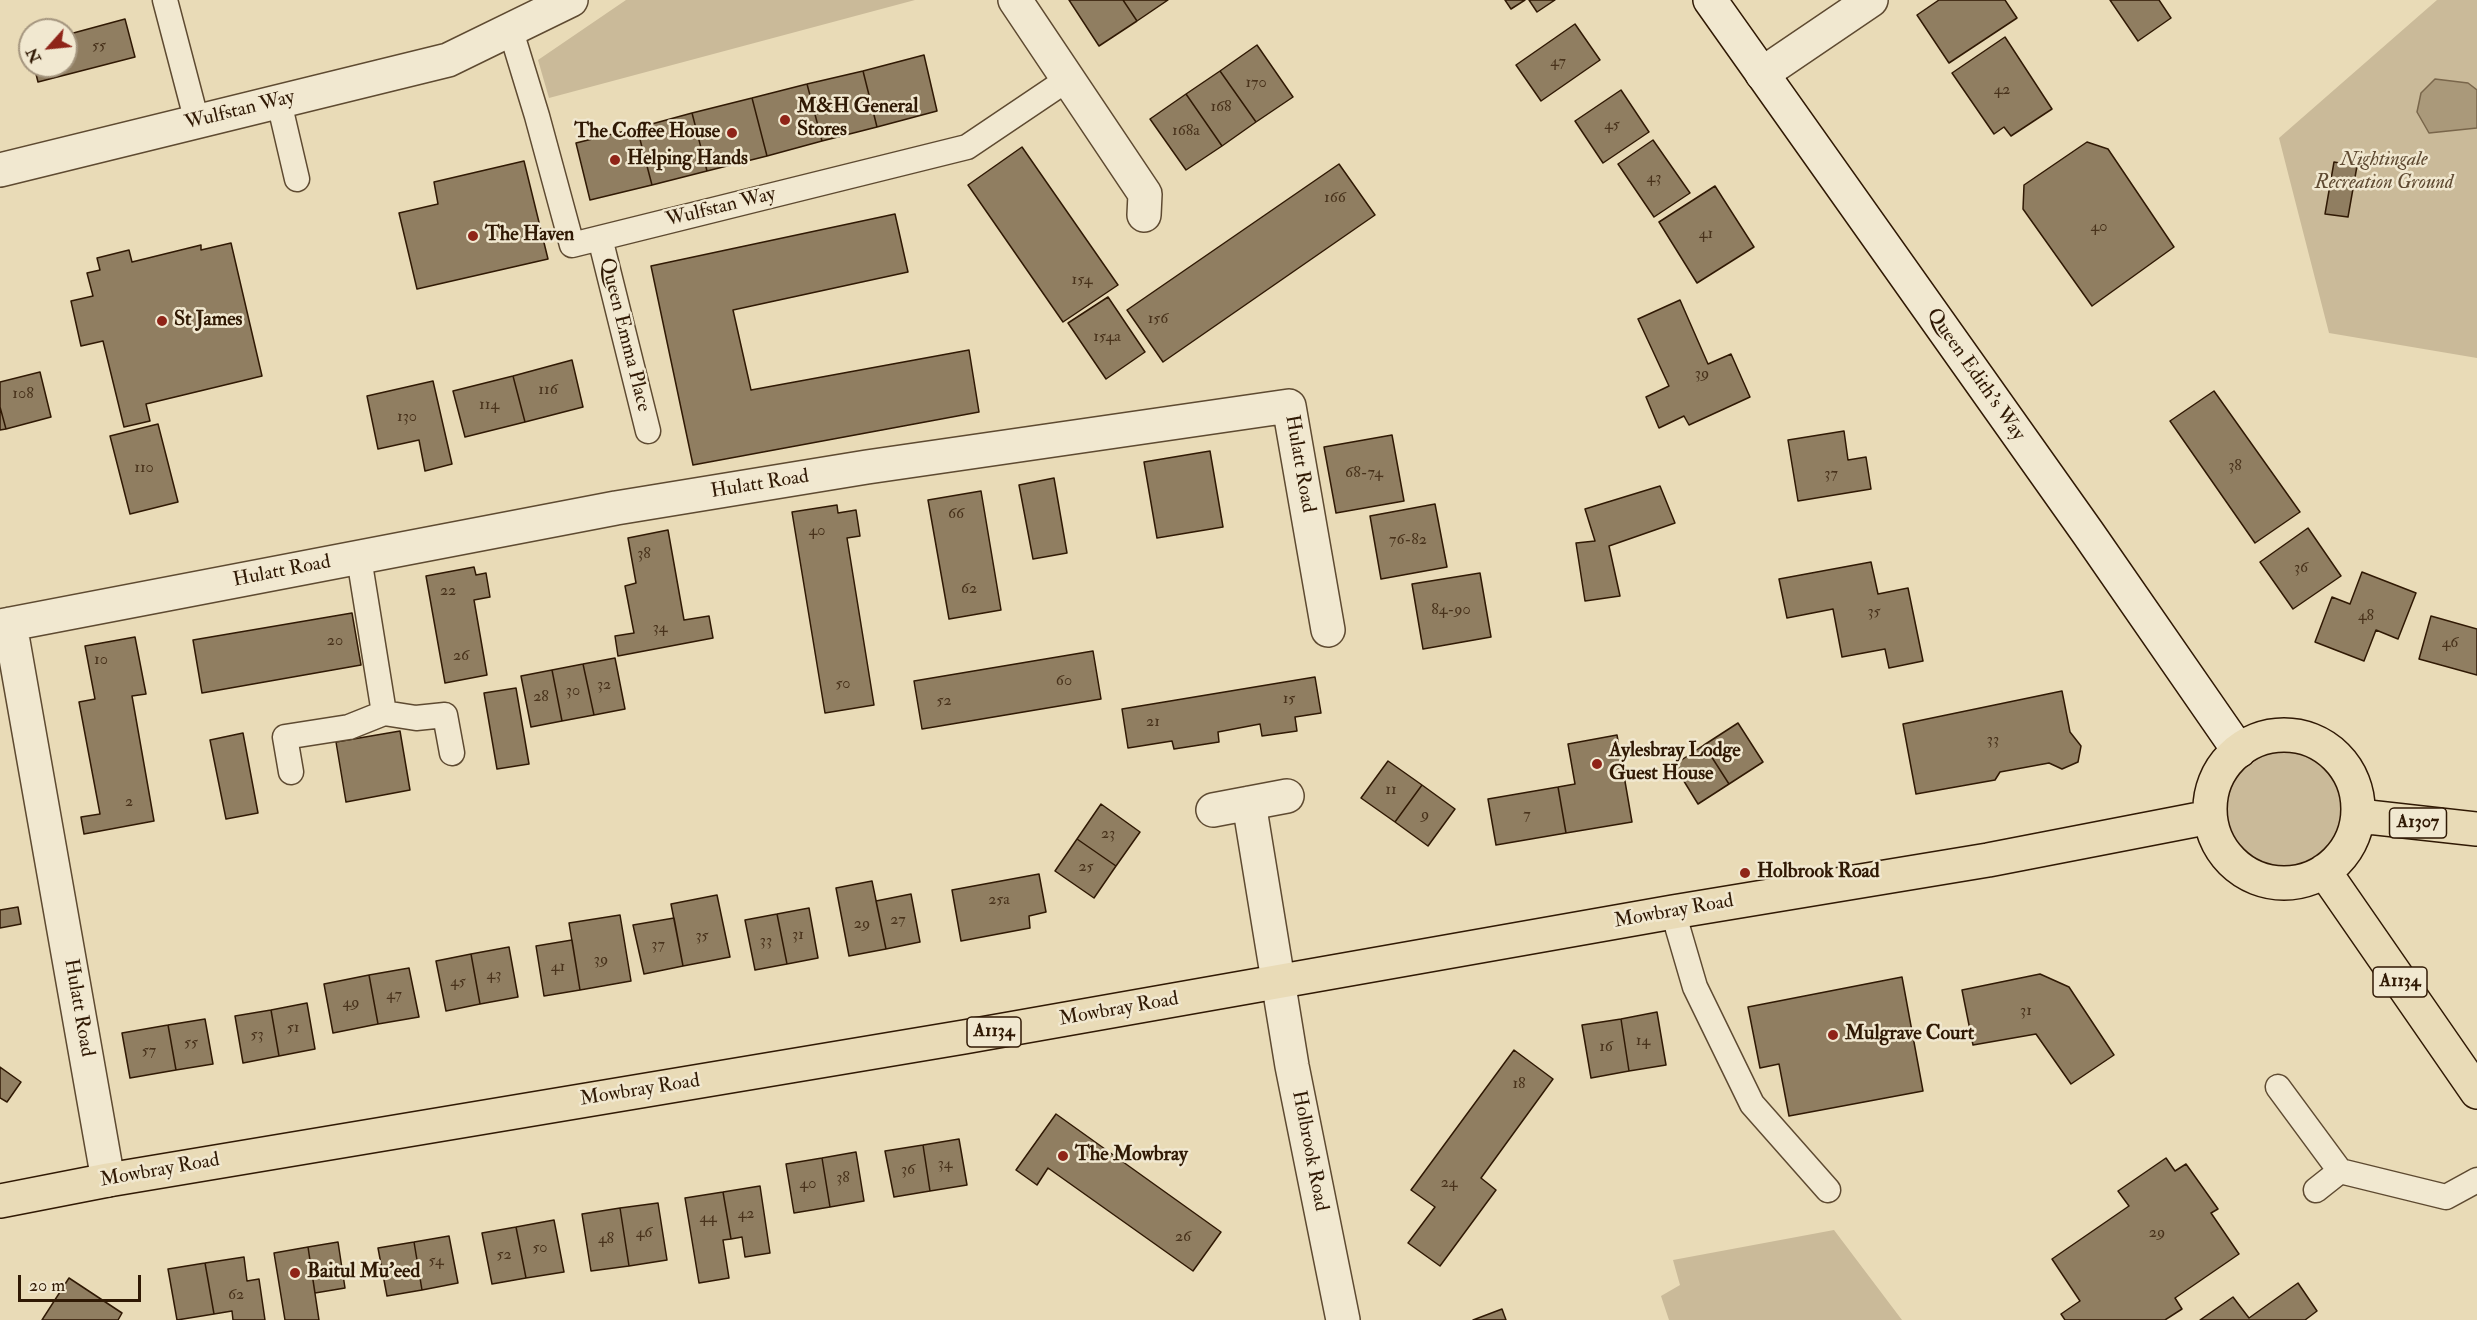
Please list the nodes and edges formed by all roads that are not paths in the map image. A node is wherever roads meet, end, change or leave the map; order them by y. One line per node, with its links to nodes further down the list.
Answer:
1 (165, 0): 10 (lane)
2 (571, 0): 6 (street, Wulfstan Way)
3 (1015, 0): 8 (street)
4 (1710, 0): 7 (street, Queen Edith's Way)
5 (1871, 0): 7 (street)
6 (511, 31): 9 (street, Wulfstan Way); 14 (lane, Wulfstan Way)
7 (1762, 74): 20 (street, Queen Edith's Way)
8 (1068, 80): 13 (street); 14 (lane, Wulfstan Way)
9 (279, 102): 10 (street, Wulfstan Way); 12 (lane)
10 (196, 122): 11 (street, Wulfstan Way)
11 (0, 170)
12 (297, 179)
13 (1144, 215)
14 (600, 238): 15 (lane, Queen Emma Place)
15 (648, 431)
16 (359, 558): 17 (street, Hulatt Road); 18 (street, Hulatt Road); 19 (lane)
17 (5, 625): 35 (street, Hulatt Road)
18 (1328, 630)
19 (384, 713): 21 (lane); 22 (lane)
20 (2239, 751): 26 (main road); 27 (main road)
21 (452, 753)
22 (291, 772)
23 (1287, 796): 24 (street)
24 (1249, 803): 25 (street); 31 (street)
25 (1213, 810)
26 (2359, 816): 28 (main road, A1307); 29 (main road)
27 (2210, 817): 29 (main road); 30 (main road, Mowbray Road / A1134)
28 (2477, 829)
29 (2324, 871): 33 (main road, A1134)
30 (1673, 912): 31 (main road, Mowbray Road / A1134); 37 (lane)
31 (1280, 982): 35 (main road, Mowbray Road / A1134); 40 (street, Holbrook Road)
32 (2278, 1087): 34 (lane)
33 (2477, 1092)
34 (2340, 1171): 36 (lane); 38 (lane)
35 (108, 1180): 39 (main road, Mowbray Road / A1134)
36 (2477, 1180)
37 (1828, 1190)
38 (2316, 1190)
39 (0, 1201)
40 (1343, 1320)

